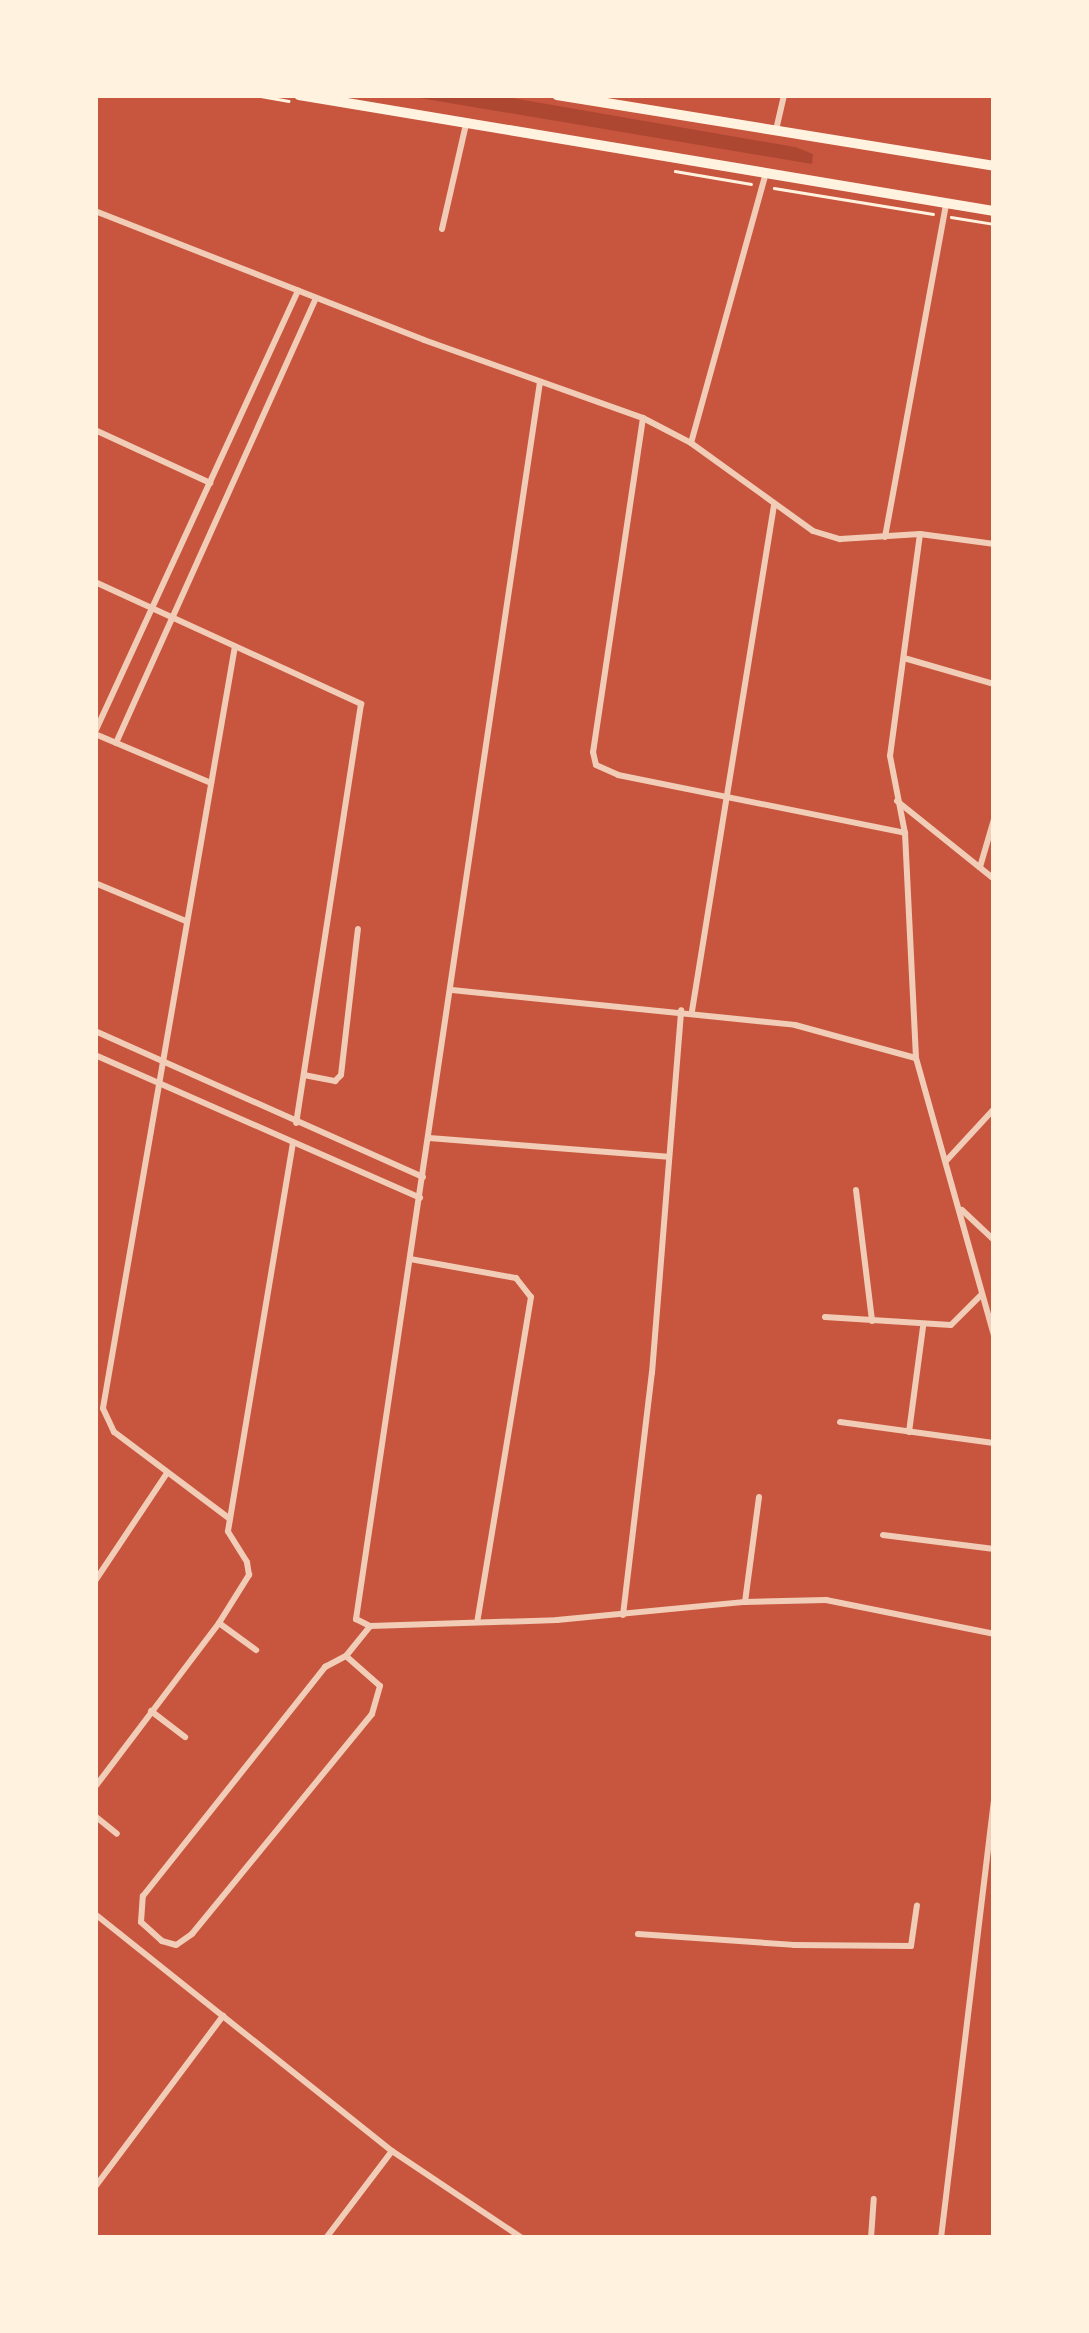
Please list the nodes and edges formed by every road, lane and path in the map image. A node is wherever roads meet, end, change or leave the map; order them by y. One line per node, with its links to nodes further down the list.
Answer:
1 (299, 95): 5 (main road)
2 (348, 95): 5 (main road)
3 (557, 95): 7 (main road)
4 (784, 95): 7 (street)
5 (388, 108): 6 (main road)
6 (466, 123): 9 (main road); 13 (street)
7 (776, 130): 8 (main road)
8 (994, 166)
9 (765, 176): 10 (main road); 19 (street)
10 (946, 204): 12 (main road); 23 (street)
11 (95, 211): 14 (street)
12 (994, 211)
13 (442, 229)
14 (298, 290): 15 (street); 20 (street)
15 (316, 298): 16 (street); 27 (street)
16 (540, 382): 17 (street); 43 (street)
17 (644, 418): 19 (street); 34 (street)
18 (95, 430): 20 (street)
19 (691, 443): 21 (street)
20 (210, 483): 26 (street)
21 (774, 505): 23 (street); 34 (street)
22 (920, 534): 23 (street); 24 (street); 29 (street)
23 (884, 537)
24 (994, 544)
25 (95, 582): 26 (street)
26 (152, 609): 27 (street); 31 (street)
27 (173, 618): 28 (street); 32 (street)
28 (235, 646): 33 (street); 50 (street)
29 (904, 658): 30 (street); 35 (street)
30 (994, 684)
31 (95, 733): 32 (street)
32 (116, 743): 33 (street)
33 (212, 784): 41 (street)
34 (724, 798): 37 (street); 45 (street)
35 (896, 800): 37 (street); 38 (street)
36 (994, 819): 38 (street)
37 (905, 833): 48 (street)
38 (980, 867): 39 (street)
39 (994, 879)
40 (95, 882): 41 (street)
41 (186, 922): 49 (street)
42 (358, 929): 50 (street)
43 (452, 990): 44 (street); 54 (street)
44 (681, 1010): 45 (street); 56 (street)
45 (692, 1011): 48 (street)
46 (95, 1031): 49 (street)
47 (95, 1055): 51 (street)
48 (916, 1058): 57 (street)
49 (163, 1060): 51 (street); 53 (street)
50 (304, 1075): 53 (street)
51 (159, 1083): 55 (street); 72 (street)
52 (994, 1110): 57 (street)
53 (296, 1123): 58 (street)
54 (429, 1138): 56 (street); 58 (street)
55 (293, 1143): 60 (street); 74 (street)
56 (668, 1156): 79 (street)
57 (945, 1162): 61 (street)
58 (423, 1178): 60 (street)
59 (856, 1190): 66 (street)
60 (420, 1198): 63 (street)
61 (960, 1207): 62 (street); 64 (street)
62 (994, 1240)
63 (410, 1260): 80 (street); 82 (street)
64 (982, 1294): 67 (street); 68 (street)
65 (824, 1317): 66 (street)
66 (872, 1320): 67 (street)
67 (923, 1327): 70 (street)
68 (994, 1336)
69 (840, 1422): 70 (street)
70 (909, 1432): 71 (street)
71 (994, 1443)
72 (166, 1473): 74 (street); 77 (street)
73 (759, 1497): 78 (street)
74 (230, 1519): 81 (street)
75 (883, 1535): 76 (street)
76 (994, 1548)
77 (95, 1581)
78 (745, 1602): 79 (street); 83 (street)
79 (623, 1616): 80 (street)
80 (477, 1622): 82 (street)
81 (219, 1623): 84 (street); 86 (street)
82 (370, 1626): 85 (street)
83 (994, 1634)
84 (256, 1650)
85 (346, 1656): 85 (street)
86 (151, 1710): 87 (street); 88 (street)
87 (185, 1737)
88 (95, 1786)
89 (994, 1802): 102 (street)
90 (95, 1816): 91 (street)
91 (116, 1834)
92 (917, 1906): 94 (street)
93 (95, 1914): 95 (street)
94 (638, 1934)
95 (223, 2016): 96 (street); 97 (street)
96 (392, 2151): 99 (street); 100 (street)
97 (95, 2187)
98 (874, 2199): 101 (street)
99 (326, 2238)
100 (522, 2238)
101 (872, 2238)
102 (941, 2238)

